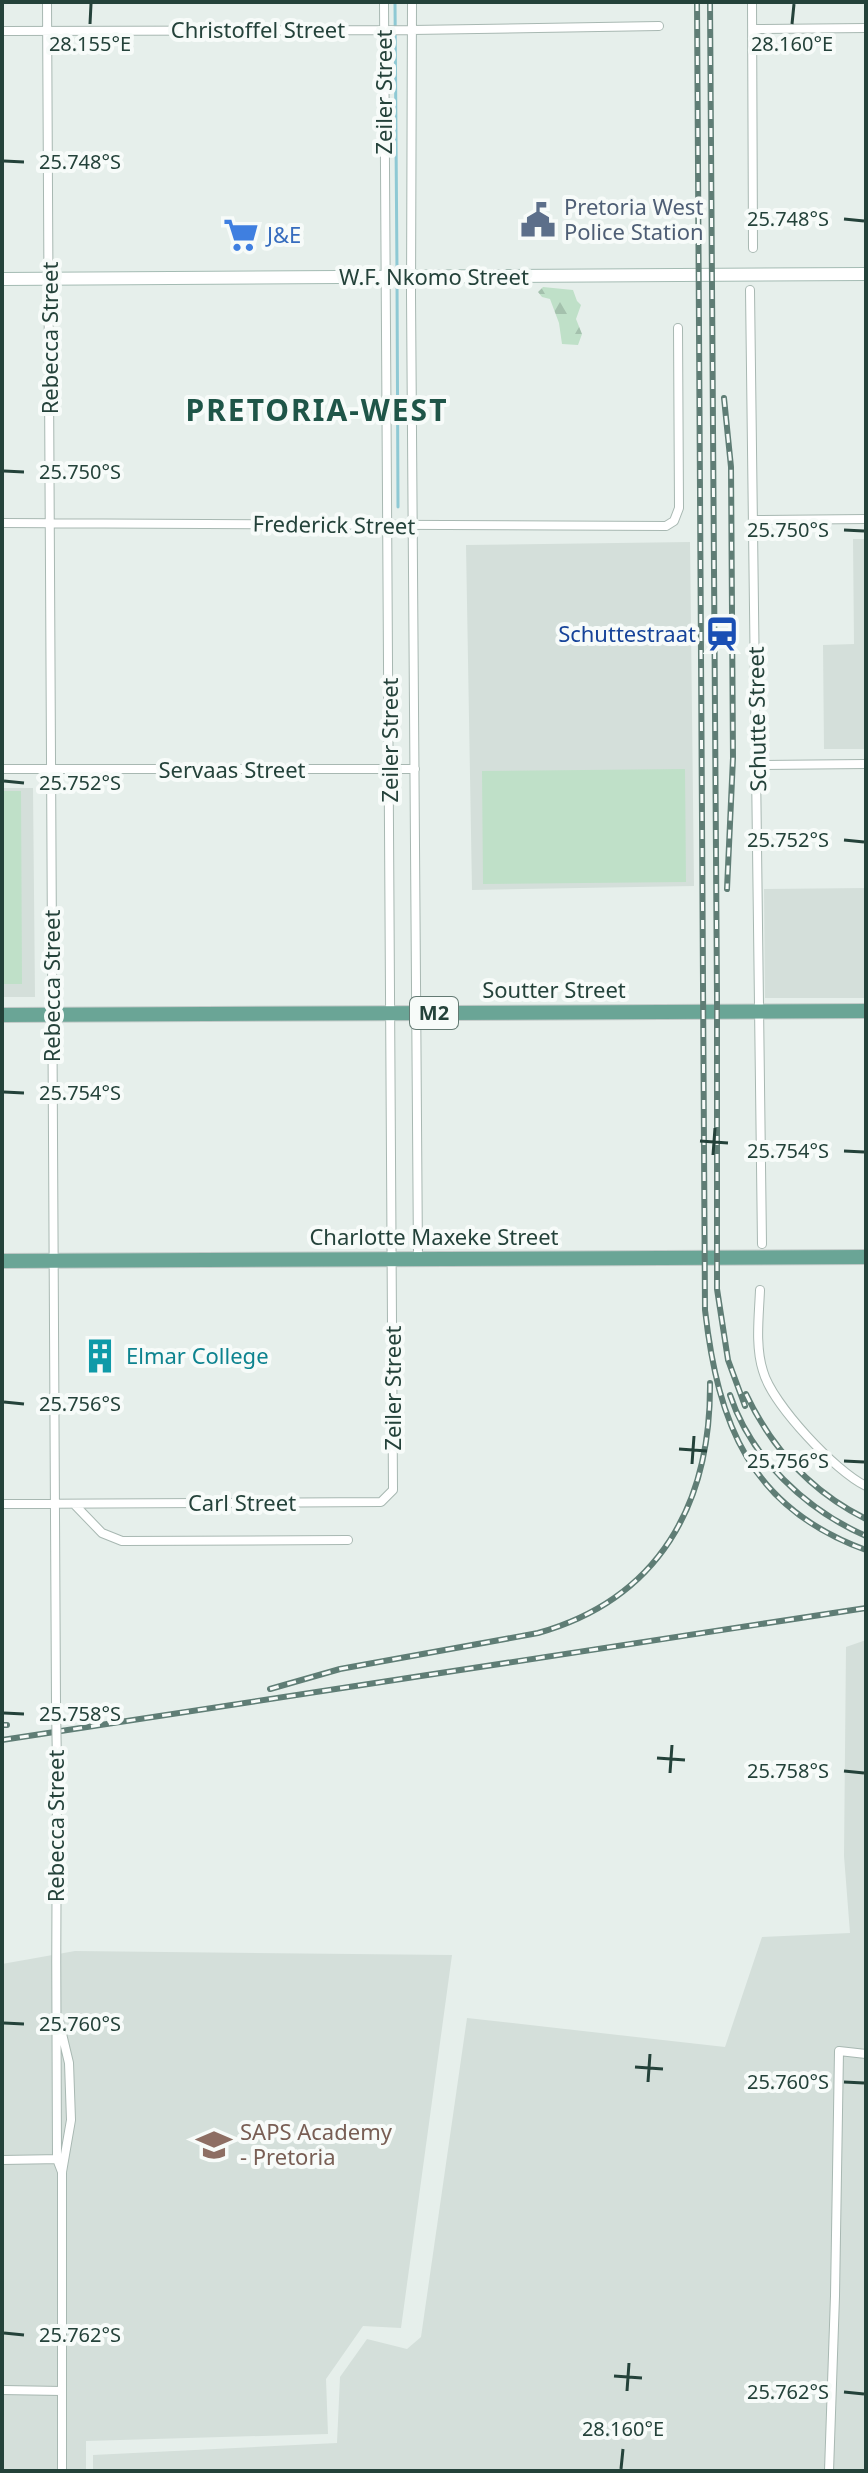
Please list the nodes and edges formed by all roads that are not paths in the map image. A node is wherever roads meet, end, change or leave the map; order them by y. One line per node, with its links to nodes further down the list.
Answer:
1 (47, 2): 8 (street, Rebecca Street)
2 (384, 2): 9 (street, Zeiler Street)
3 (412, 2): 10 (street, Zeiler Street)
4 (752, 2): 7 (street)
5 (659, 26): 10 (street, Christoffel Street)
6 (866, 28): 7 (street)
7 (753, 29): 12 (street)
8 (48, 30): 9 (street, Christoffel Street); 11 (street, Christoffel Street); 16 (street, Rebecca Street)
9 (387, 30): 10 (street, Christoffel Street); 14 (street, Zeiler Street)
10 (410, 30): 15 (street, Zeiler Street)
11 (2, 31)
12 (753, 248)
13 (866, 274): 15 (main road, W.F. Nkomo Street)
14 (386, 277): 15 (main road, W.F. Nkomo Street); 16 (main road, W.F. Nkomo Street); 24 (street, Zeiler Street)
15 (410, 277): 25 (street, Zeiler Street)
16 (50, 278): 17 (main road, W.F. Nkomo Street); 23 (street, Rebecca Street)
17 (2, 279)
18 (750, 290): 21 (street, Schutte Street)
19 (678, 328): 25 (street, Frederick Street)
20 (866, 519): 21 (street)
21 (754, 520): 27 (street, Schutte Street)
22 (2, 523): 23 (street, Frederick Street)
23 (50, 523): 24 (street, Frederick Street); 29 (street, Rebecca Street)
24 (389, 524): 25 (street, Frederick Street); 31 (street, Zeiler Street)
25 (413, 526): 30 (street, Zeiler Street)
26 (866, 764): 27 (street)
27 (757, 765): 32 (street, Schutte Street)
28 (2, 769): 29 (street, Servaas Street)
29 (51, 769): 31 (street, Servaas Street); 36 (street, Rebecca Street)
30 (415, 769): 31 (street, Servaas Street); 35 (street, Zeiler Street)
31 (390, 770): 34 (street, Zeiler Street)
32 (761, 1011): 33 (main road, Soutter Street / M2); 35 (main road, Soutter Street / M2); 38 (street, Schutte Street)
33 (866, 1011)
34 (391, 1013): 35 (main road, Soutter Street / M2); 36 (main road, Soutter Street / M2); 40 (street, Zeiler Street)
35 (416, 1013): 41 (street, Zeiler Street)
36 (52, 1014): 37 (main road, Soutter Street / M2); 43 (street, Rebecca Street)
37 (2, 1015)
38 (762, 1244)
39 (866, 1257): 41 (main road, Charlotte Maxeke Street)
40 (393, 1259): 41 (main road, Charlotte Maxeke Street); 43 (main road, Charlotte Maxeke Street); 45 (street, Zeiler Street)
41 (418, 1259)
42 (2, 1261): 43 (main road, Charlotte Maxeke Street)
43 (54, 1261): 48 (street, Rebecca Street)
44 (760, 1290): 46 (street)
45 (393, 1478): 49 (street, Carl Street)
46 (866, 1486)
47 (2, 1504): 48 (street, Carl Street)
48 (55, 1504): 49 (street, Carl Street); 51 (street, Rebecca Street, bridge)
49 (74, 1504): 50 (street, Carl Street)
50 (348, 1540)
51 (58, 2017): 53 (street, Rebecca Street); 53 (street, Rebecca Street)
52 (866, 2054): 58 (street)
53 (62, 2159): 54 (street); 56 (street, Rebecca Street)
54 (2, 2160)
55 (2, 2390): 56 (street)
56 (62, 2391): 57 (street, Rebecca Street)
57 (62, 2471)
58 (829, 2471)

